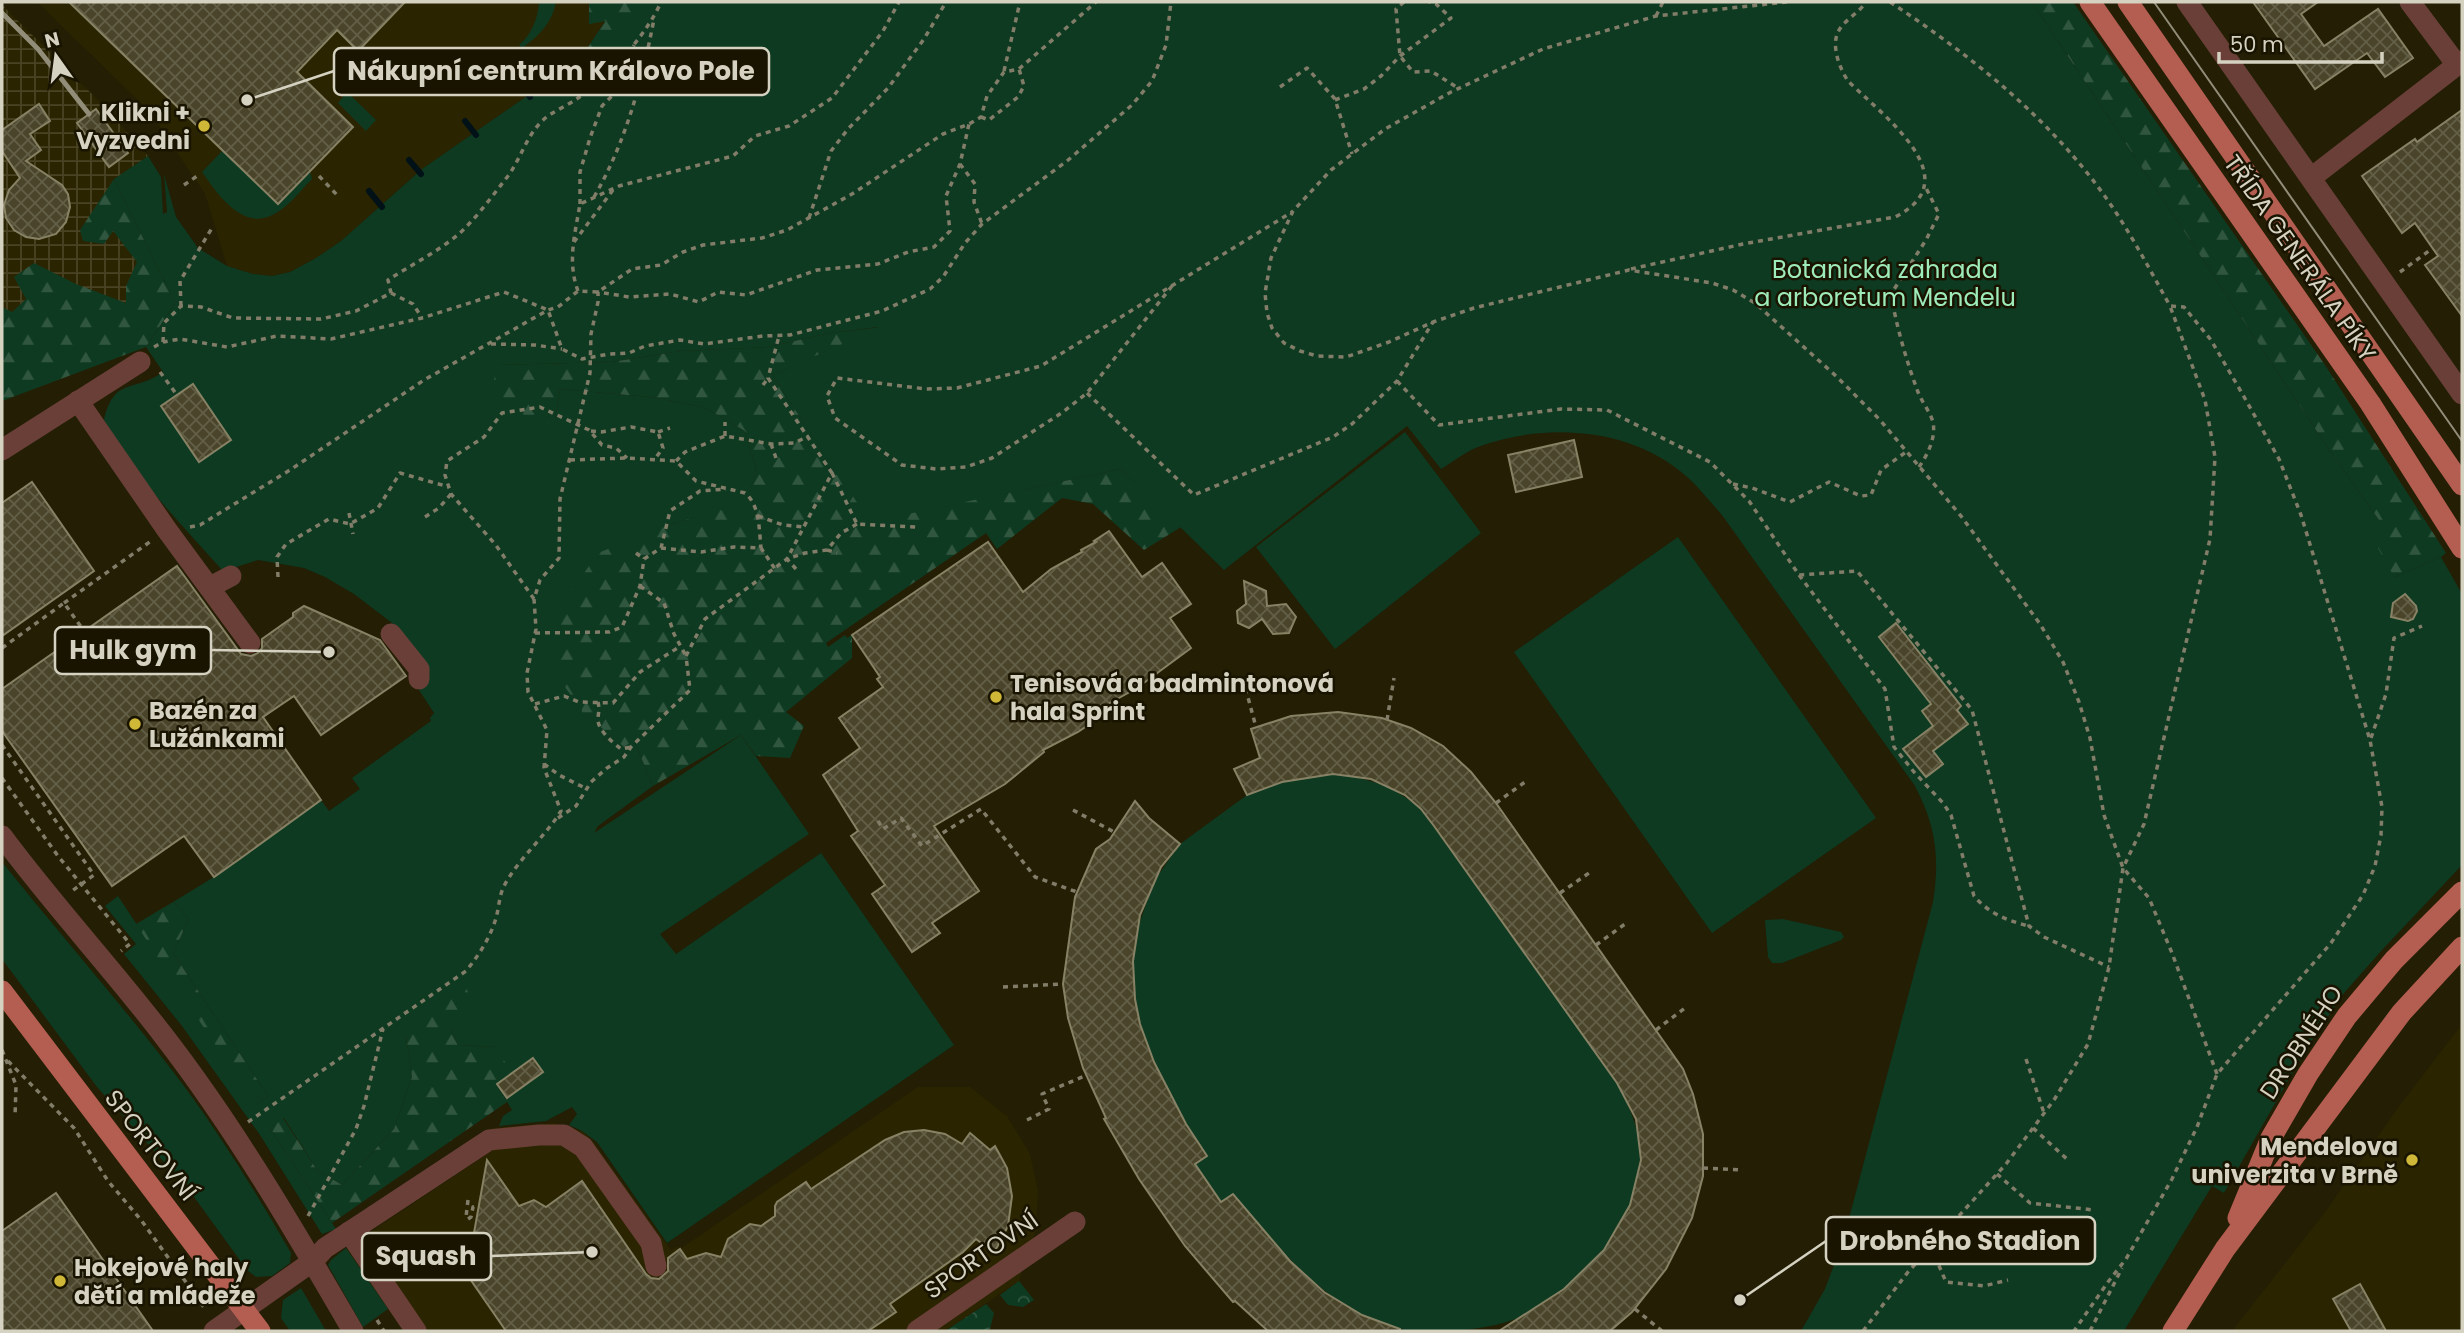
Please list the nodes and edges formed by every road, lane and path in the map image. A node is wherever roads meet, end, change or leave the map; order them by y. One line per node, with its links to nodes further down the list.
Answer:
1 (661, 2): 18 (path)
2 (899, 2): 36 (path)
3 (946, 2): 41 (path)
4 (1020, 2): 23 (path)
5 (1096, 2): 22 (path)
6 (1171, 2): 42 (path)
7 (1404, 2): 20 (path)
8 (1429, 2): 20 (path)
9 (1663, 2): 17 (path)
10 (1787, 2): 17 (path)
11 (1866, 2): 35 (path)
12 (1890, 2): 53 (path)
13 (2090, 2): 106 (main road, TŘÍDA GENERÁLA PÍKY)
14 (2128, 2): 89 (main road, TŘÍDA GENERÁLA PÍKY)
15 (2188, 2): 33 (street)
16 (2410, 2): 21 (street)
17 (1656, 16): 25 (path)
18 (654, 17): 19 (path); 38 (path)
19 (635, 43): 39 (path); 51 (path)
20 (1400, 56): 25 (path); 26 (path)
21 (2459, 63): 33 (street)
22 (1019, 69): 23 (path); 27 (path)
23 (1004, 72): 27 (path)
24 (1280, 87): 26 (path)
25 (1458, 88): 29 (path)
26 (1335, 100): 29 (path)
27 (981, 117): 28 (path)
28 (970, 124): 30 (path); 41 (path)
29 (1352, 154): 40 (path)
30 (960, 164): 42 (path); 50 (path)
31 (200, 174): 34 (path)
32 (319, 176): 37 (path)
33 (2311, 178): 67 (street)
34 (184, 185)
35 (1925, 186): 46 (path); 85 (path)
36 (614, 189): 38 (path); 44 (path)
37 (338, 196)
38 (593, 198): 39 (path)
39 (580, 204): 44 (path)
40 (1293, 211): 48 (path); 56 (path)
41 (809, 218): 50 (path)
42 (982, 224): 57 (path)
43 (212, 228): 52 (path)
44 (573, 244): 49 (path)
45 (2433, 248): 47 (path)
46 (1629, 270): 56 (path); 79 (path)
47 (2394, 276)
48 (1172, 286): 66 (path); 66 (path)
49 (578, 292): 50 (path); 54 (path)
50 (598, 292): 61 (path)
51 (391, 293): 52 (path); 55 (path)
52 (181, 306): 58 (path)
53 (2170, 306): 136 (path); 148 (path)
54 (548, 310): 55 (path); 59 (path); 60 (path)
55 (422, 317): 58 (path)
56 (1433, 322): 64 (path)
57 (779, 336): 61 (path); 63 (path)
58 (163, 342): 62 (path)
59 (487, 344): 60 (path); 101 (path)
60 (562, 349): 61 (path)
61 (592, 357): 71 (path)
62 (140, 362): 68 (path); 69 (street)
63 (768, 379): 65 (path); 76 (path)
64 (1396, 381): 66 (path); 88 (path)
65 (763, 385)
66 (1087, 393)
67 (2462, 394)
68 (177, 395)
69 (78, 401): 78 (street); 101 (street)
70 (726, 422): 75 (path)
71 (578, 427): 73 (path); 82 (path); 90 (path)
72 (670, 428): 74 (path)
73 (589, 430): 74 (path); 80 (path)
74 (658, 432): 83 (path)
75 (725, 436): 77 (path); 84 (path)
76 (809, 436): 77 (path); 86 (path)
77 (771, 444): 81 (path)
78 (2, 450)
79 (1906, 452): 85 (path); 88 (path)
80 (626, 458): 82 (path); 83 (path)
81 (776, 458)
82 (570, 460): 119 (path)
83 (654, 460): 84 (path)
84 (676, 461): 87 (path)
85 (1919, 467): 148 (path)
86 (832, 473): 98 (path); 99 (path)
87 (696, 481): 91 (path); 92 (path)
88 (1732, 484): 114 (path)
89 (2462, 485)
90 (449, 487): 93 (path); 97 (path)
91 (726, 489): 92 (path); 95 (path)
92 (699, 491): 104 (path)
93 (451, 494): 96 (path); 119 (path)
94 (349, 513): 97 (path)
95 (758, 516): 99 (path); 105 (path)
96 (425, 517)
97 (350, 524): 102 (path); 116 (path)
98 (857, 524): 100 (path); 107 (path)
99 (803, 527): 111 (path)
100 (916, 527)
101 (167, 530): 118 (street)
102 (354, 534)
103 (149, 542): 120 (path)
104 (661, 548): 105 (path); 110 (path)
105 (761, 548): 112 (path)
106 (2462, 548)
107 (827, 550): 109 (path); 111 (path)
108 (636, 553): 110 (path)
109 (837, 553)
110 (644, 559): 117 (path)
111 (787, 559): 112 (path); 113 (path)
112 (775, 569): 128 (path)
113 (796, 569)
114 (1799, 575): 155 (path); 155 (path)
115 (231, 576): 118 (street)
116 (278, 577)
117 (640, 586): 123 (path); 126 (path)
118 (210, 587): 125 (street)
119 (534, 599): 123 (path)
120 (64, 603): 122 (path); 127 (path)
121 (2422, 626): 136 (path)
122 (83, 631)
123 (535, 633): 133 (path)
124 (391, 634): 129 (street)
125 (250, 643)
126 (680, 647): 128 (path); 132 (path)
127 (2, 648)
128 (686, 656): 138 (path)
129 (419, 678)
130 (1394, 678): 134 (path)
131 (1243, 679): 135 (path)
132 (598, 701): 133 (path); 138 (path)
133 (535, 704): 139 (path)
134 (1387, 720)
135 (1256, 727)
136 (2370, 740): 168 (path)
137 (2, 745): 153 (path)
138 (631, 747): 141 (path)
139 (544, 764): 141 (path); 144 (path)
140 (1524, 782): 142 (path)
141 (587, 789): 144 (path)
142 (1496, 803)
143 (1073, 810): 146 (path)
144 (556, 819): 163 (path)
145 (878, 821): 150 (path)
146 (1114, 832)
147 (2, 836): 153 (street)
148 (2123, 869): 158 (path); 168 (path)
149 (1589, 873): 152 (path)
150 (1077, 892)
151 (2462, 892): 186 (main road, DROBNÉHO)
152 (1560, 894)
153 (55, 905): 174 (street)
154 (1625, 924): 156 (path)
155 (2029, 926): 158 (path)
156 (1597, 945)
157 (2462, 947): 186 (main road, DROBNÉHO)
158 (2109, 967): 170 (path)
159 (1063, 984): 160 (path)
160 (1003, 987)
161 (2, 991): 192 (main road, SPORTOVNÍ)
162 (1685, 1008): 164 (path)
163 (384, 1028): 174 (path); 182 (path)
164 (1656, 1030)
165 (2, 1050): 167 (path)
166 (2026, 1059): 170 (path)
167 (8, 1061): 171 (path); 194 (path)
168 (2217, 1074): 187 (path)
169 (1087, 1075): 172 (path)
170 (2045, 1113): 173 (path)
171 (15, 1117)
172 (1027, 1120)
173 (2033, 1128): 175 (path); 178 (path)
174 (232, 1133): 188 (street)
175 (2068, 1160)
176 (1703, 1168): 177 (path)
177 (1743, 1170)
178 (1997, 1174): 181 (path); 185 (path)
179 (468, 1200): 180 (path)
180 (479, 1205)
181 (2094, 1210)
182 (307, 1217)
183 (1075, 1222): 199 (street, SPORTOVNÍ)
184 (349, 1232): 188 (street); 189 (street); 198 (street)
185 (1931, 1247): 190 (path); 201 (path)
186 (2225, 1249): 204 (main road, DROBNÉHO)
187 (2126, 1259): 202 (path); 203 (path)
188 (313, 1261): 192 (street); 196 (street)
189 (656, 1266)
190 (2008, 1280)
191 (1634, 1309): 200 (path)
192 (245, 1310): 194 (street); 195 (main road, SPORTOVNÍ)
193 (377, 1320): 197 (path)
194 (217, 1329)
195 (260, 1331)
196 (353, 1331)
197 (384, 1331)
198 (416, 1331)
199 (917, 1331)
200 (1661, 1331)
201 (1863, 1331)
202 (2074, 1331)
203 (2090, 1331)
204 (2173, 1331)

